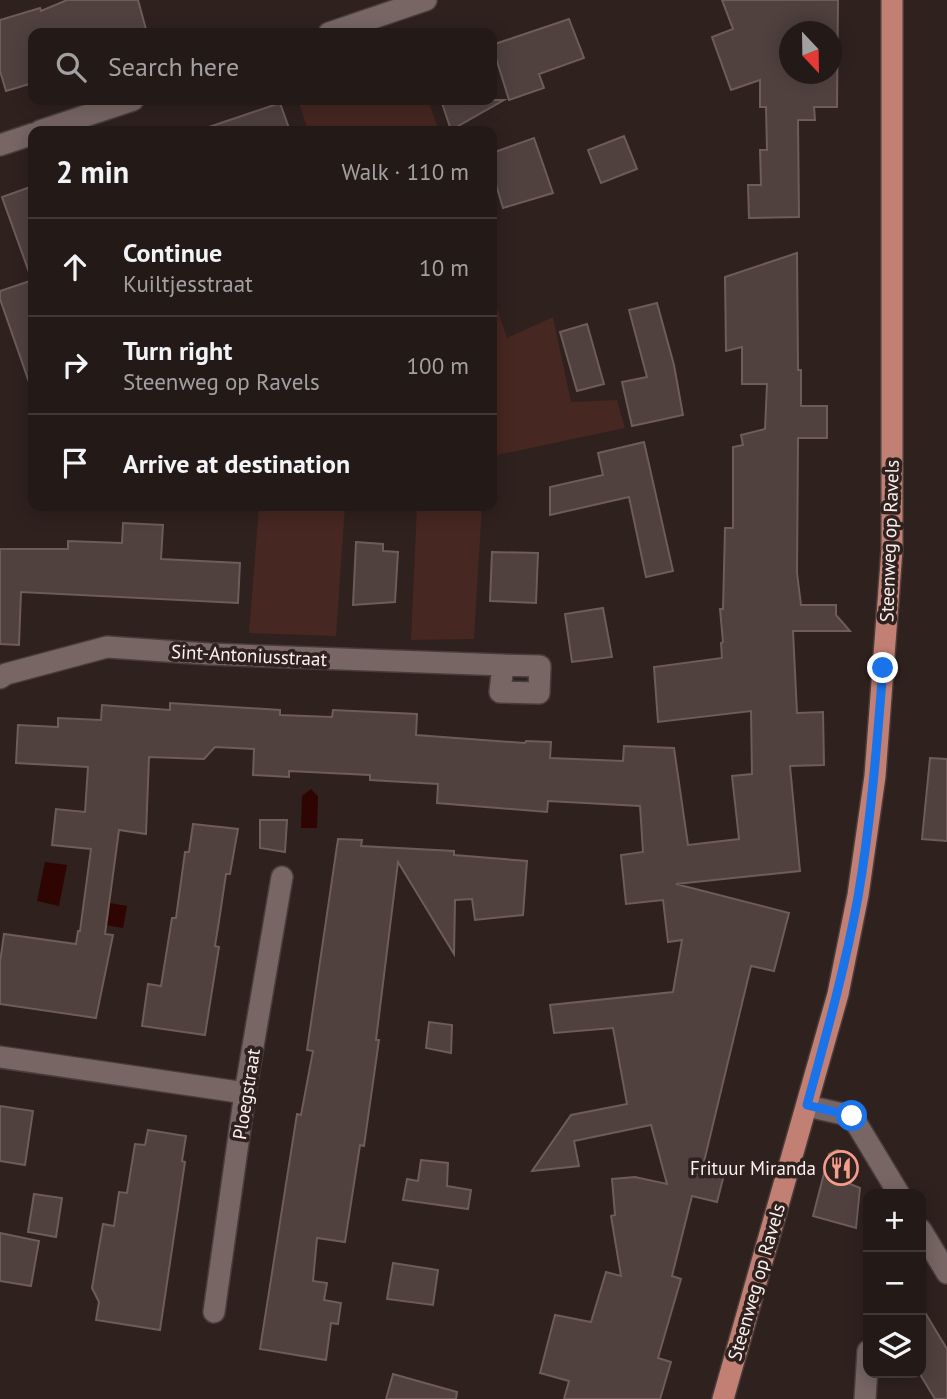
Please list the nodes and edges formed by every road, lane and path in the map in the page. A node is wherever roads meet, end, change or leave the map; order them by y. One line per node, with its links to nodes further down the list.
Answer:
1 (426, 0): 3 (street)
2 (892, 0): 13 (main road, Steenweg op Ravels)
3 (343, 28)
4 (118, 105): 5 (street)
5 (55, 126)
6 (28, 136): 7 (street)
7 (0, 145)
8 (503, 665): 9 (street, Sint-Antoniusstraat)
9 (0, 678)
10 (282, 877): 12 (street, Ploegstraat)
11 (0, 1057): 12 (street)
12 (245, 1093): 17 (street, Ploegstraat)
13 (807, 1105): 14 (street); 19 (main road, Steenweg op Ravels)
14 (893, 1189)
15 (926, 1238): 16 (street)
16 (947, 1273)
17 (214, 1312)
18 (866, 1378): 20 (street)
19 (723, 1399)
20 (865, 1399)

